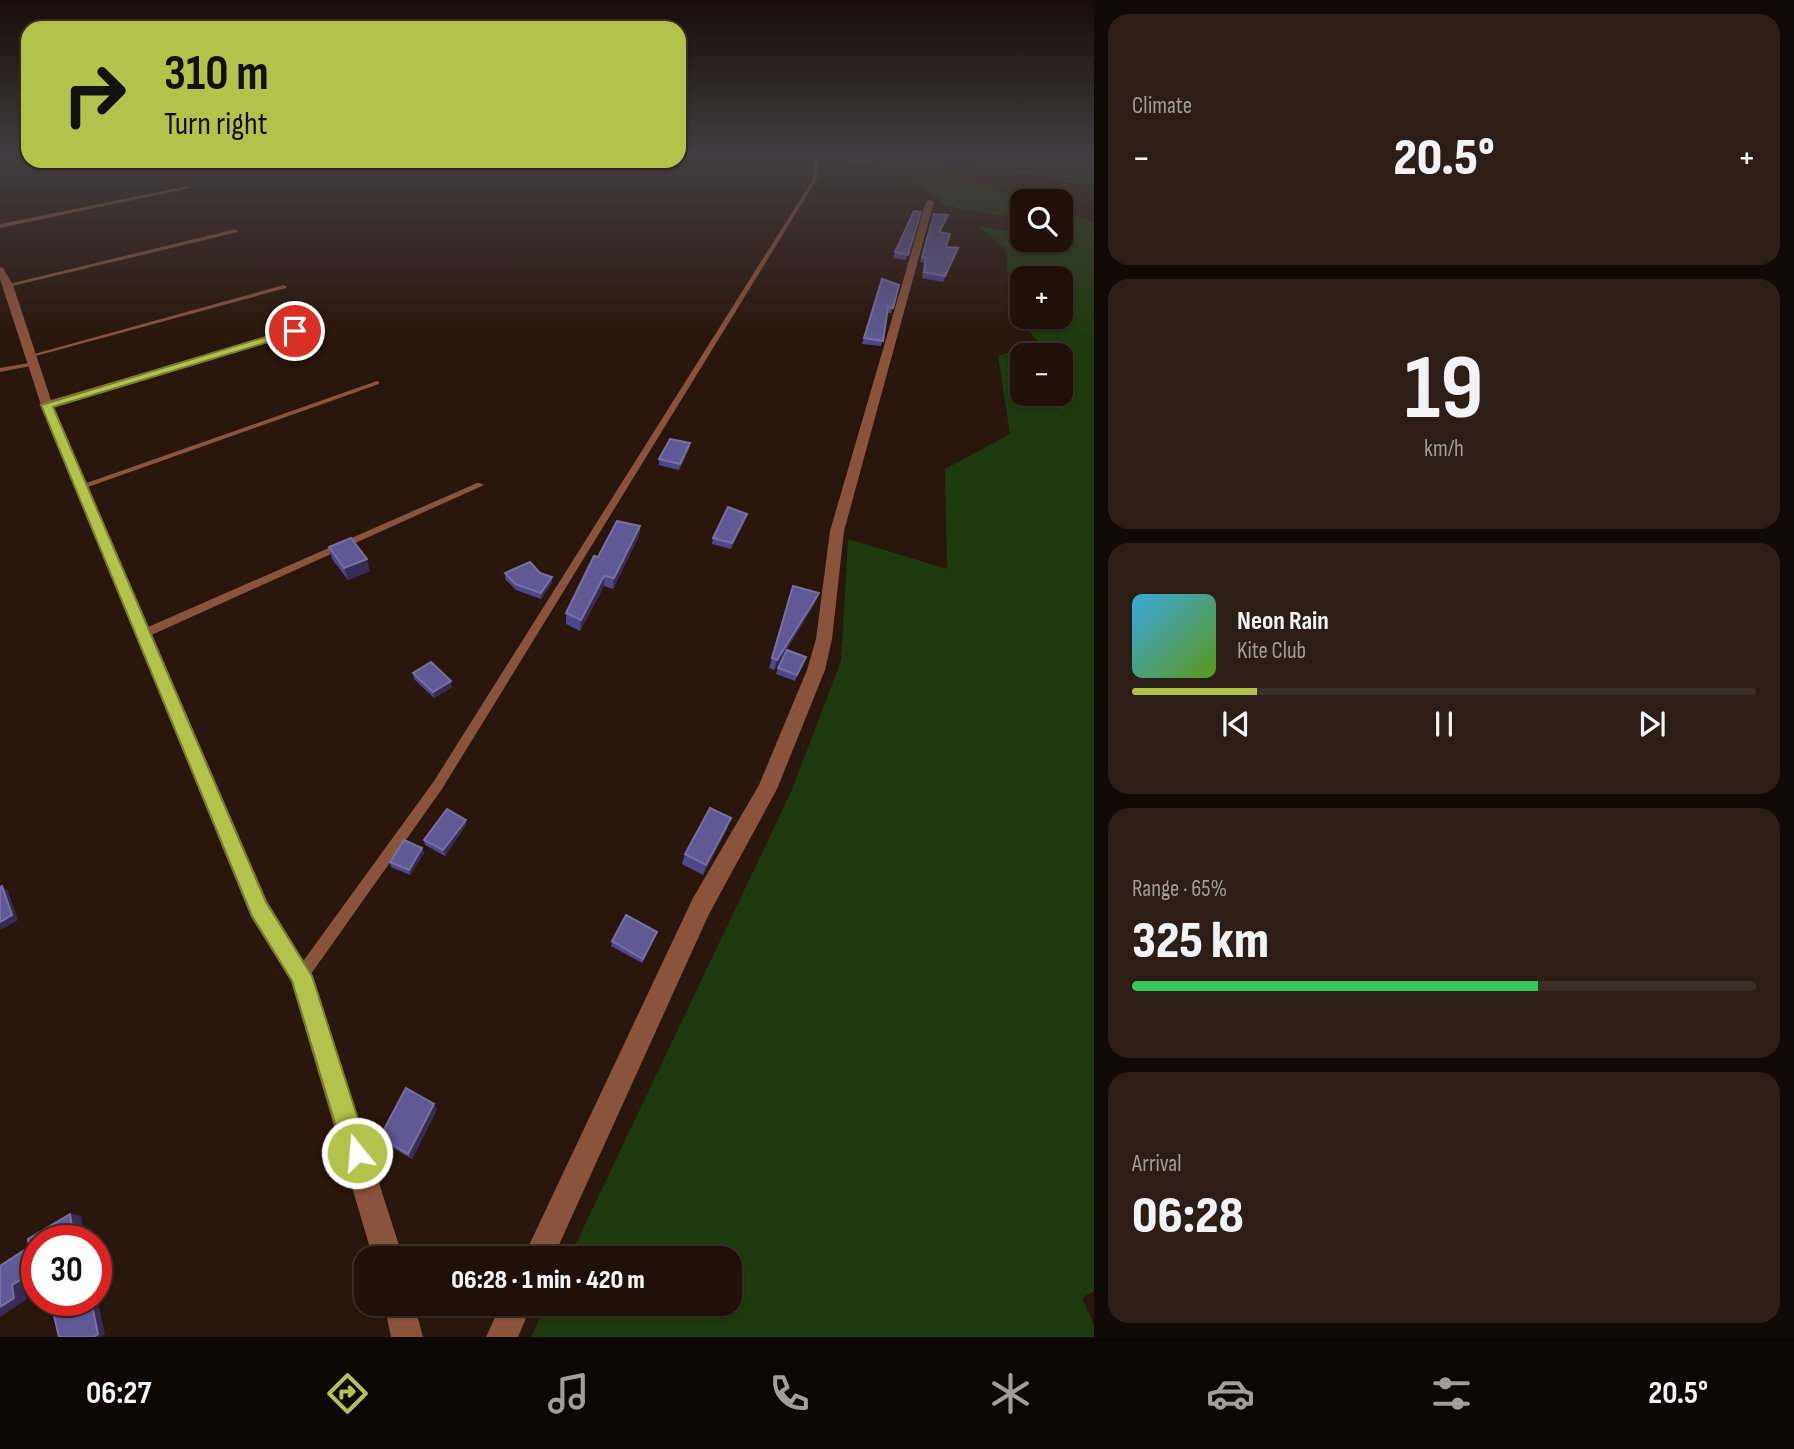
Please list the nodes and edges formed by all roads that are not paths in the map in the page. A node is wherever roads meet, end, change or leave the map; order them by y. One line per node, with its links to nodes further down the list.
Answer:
1 (37, 218): 4 (lane)
2 (790, 218): 16 (lane)
3 (925, 218): 18 (street)
4 (0, 226)
5 (236, 231): 6 (lane)
6 (5, 286): 9 (street)
7 (285, 287): 9 (lane)
8 (320, 324): 12 (street)
9 (32, 360): 10 (lane); 12 (street)
10 (0, 370)
11 (377, 383): 14 (lane)
12 (47, 405): 14 (street)
13 (480, 485): 15 (lane)
14 (82, 486): 15 (street)
15 (143, 634): 16 (street)
16 (301, 976): 17 (street)
17 (383, 1246)
18 (544, 1246)
19 (402, 1316): 21 (street)
20 (512, 1316): 22 (street)
21 (407, 1337)
22 (502, 1337)

